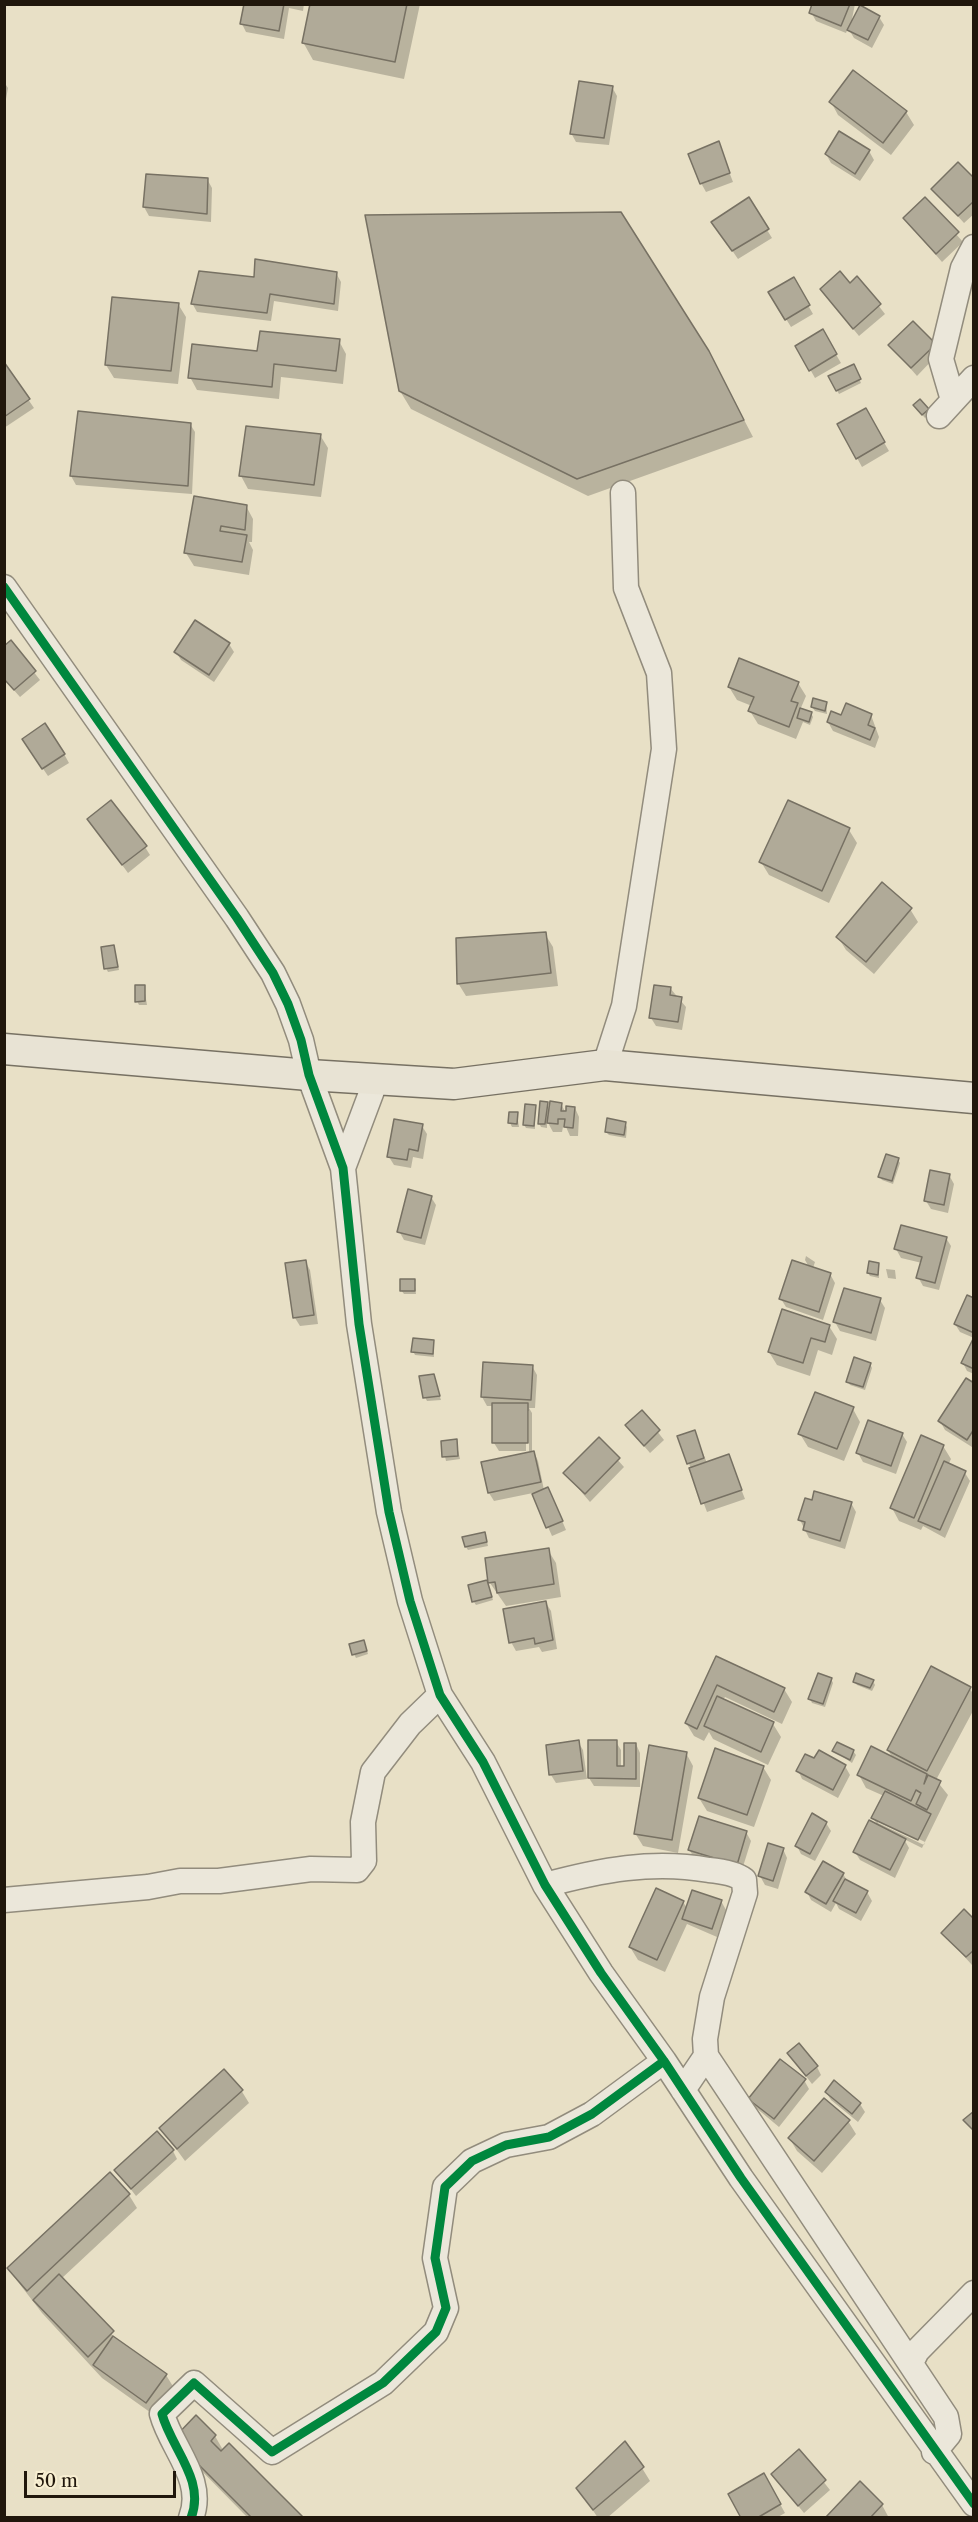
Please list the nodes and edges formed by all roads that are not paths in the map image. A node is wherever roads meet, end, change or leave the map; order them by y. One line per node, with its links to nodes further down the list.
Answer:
1 (970, 264): 2 (street)
2 (974, 378)
3 (623, 493): 6 (street)
4 (4, 587): 7 (street)
5 (4, 1049): 7 (main road)
6 (604, 1065): 8 (main road); 9 (main road)
7 (309, 1075): 8 (main road); 10 (street)
8 (376, 1080): 10 (street)
9 (974, 1098)
10 (343, 1168): 11 (street)
11 (440, 1695): 12 (street); 13 (street)
12 (545, 1885): 14 (street); 15 (street)
13 (4, 1900)
14 (706, 2056): 16 (street); 18 (street)
15 (664, 2061): 16 (street); 21 (street)
16 (682, 2090): 19 (street)
17 (974, 2293): 18 (street)
18 (911, 2363): 19 (street)
19 (934, 2452): 20 (street)
20 (974, 2504)
21 (191, 2517)

